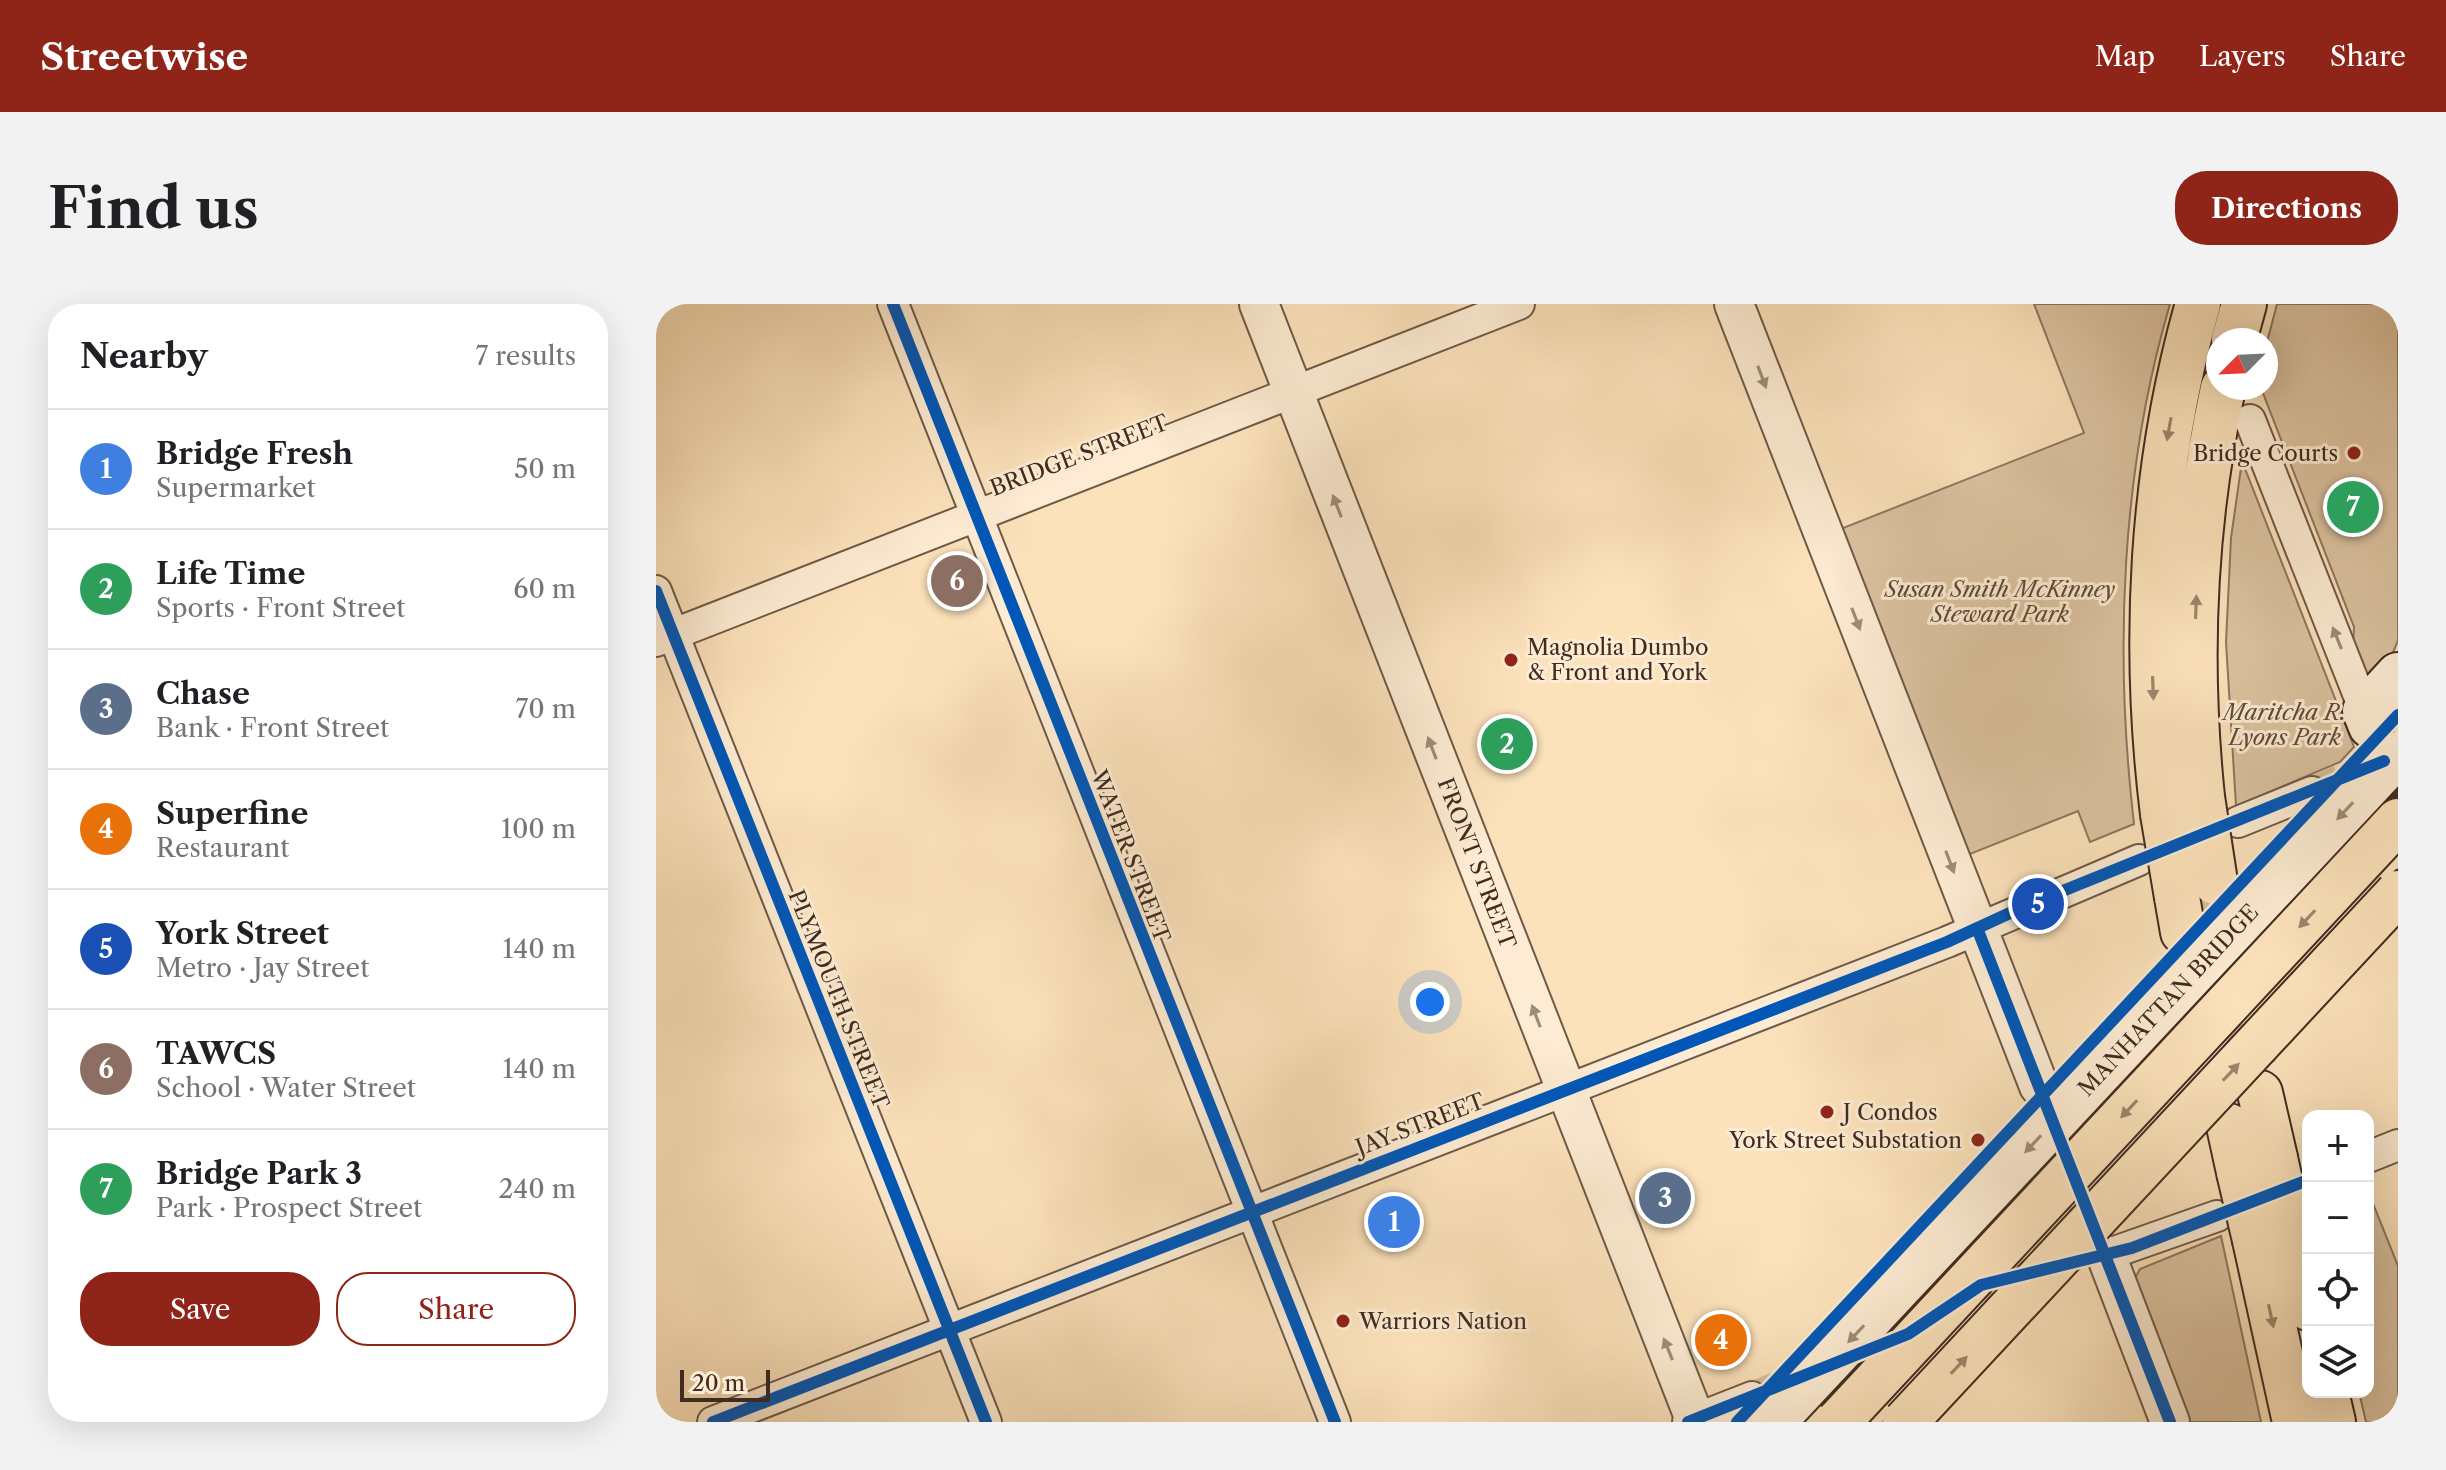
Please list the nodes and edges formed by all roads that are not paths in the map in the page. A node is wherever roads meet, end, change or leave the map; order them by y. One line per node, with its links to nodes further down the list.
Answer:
1 (893, 304): 8 (street, WATER STREET)
2 (1259, 304): 6 (street, FRONT STREET)
3 (1519, 304): 6 (street, BRIDGE STREET)
4 (1734, 304): 20 (street, one-way to 20)
5 (2198, 304): 14 (main road, one-way to 14)
6 (1293, 393): 8 (street, BRIDGE STREET); 22 (street, FRONT STREET, one-way to 6)
7 (2229, 413): 12 (street, one-way to 7); 14 (main road, one-way to 7)
8 (977, 516): 10 (street, BRIDGE STREET); 28 (street, WATER STREET)
9 (656, 591): 10 (street, PLYMOUTH STREET)
10 (664, 638): 33 (street, PLYMOUTH STREET)
11 (2398, 675): 12 (main road)
12 (2378, 730): 35 (main road, MANHATTAN BRIDGE, one-way to 35, bridge)
13 (2312, 792): 16 (street)
14 (2182, 805): 19 (main road, bridge)
15 (2398, 821): 40 (main road, one-way to 40, bridge)
16 (2238, 822)
17 (2139, 860): 20 (street, JAY STREET)
18 (2398, 893): 41 (main road, one-way to 18, bridge)
19 (2198, 901)
20 (1977, 928): 21 (street); 22 (street, JAY STREET)
21 (2039, 1086)
22 (1564, 1089): 28 (street, JAY STREET); 36 (street, FRONT STREET, one-way to 22)
23 (2260, 1093): 27 (main road)
24 (2229, 1126): 27 (main road)
25 (2398, 1145): 26 (street)
26 (2374, 1155)
27 (2257, 1165): 30 (main road, bridge)
28 (1250, 1212): 33 (street, JAY STREET); 39 (street, WATER STREET)
29 (2217, 1216): 31 (street)
30 (2272, 1234): 32 (main road); 43 (main road, one-way to 43)
31 (2106, 1255): 42 (street)
32 (2302, 1296)
33 (949, 1330): 37 (street, JAY STREET); 38 (street, PLYMOUTH STREET)
34 (2327, 1398): 44 (main road)
35 (1762, 1409): 36 (street)
36 (1693, 1421)
37 (713, 1422)
38 (986, 1422)
39 (1335, 1422)
40 (1838, 1422)
41 (1905, 1422)
42 (2170, 1422)
43 (2295, 1422)
44 (2333, 1422)

